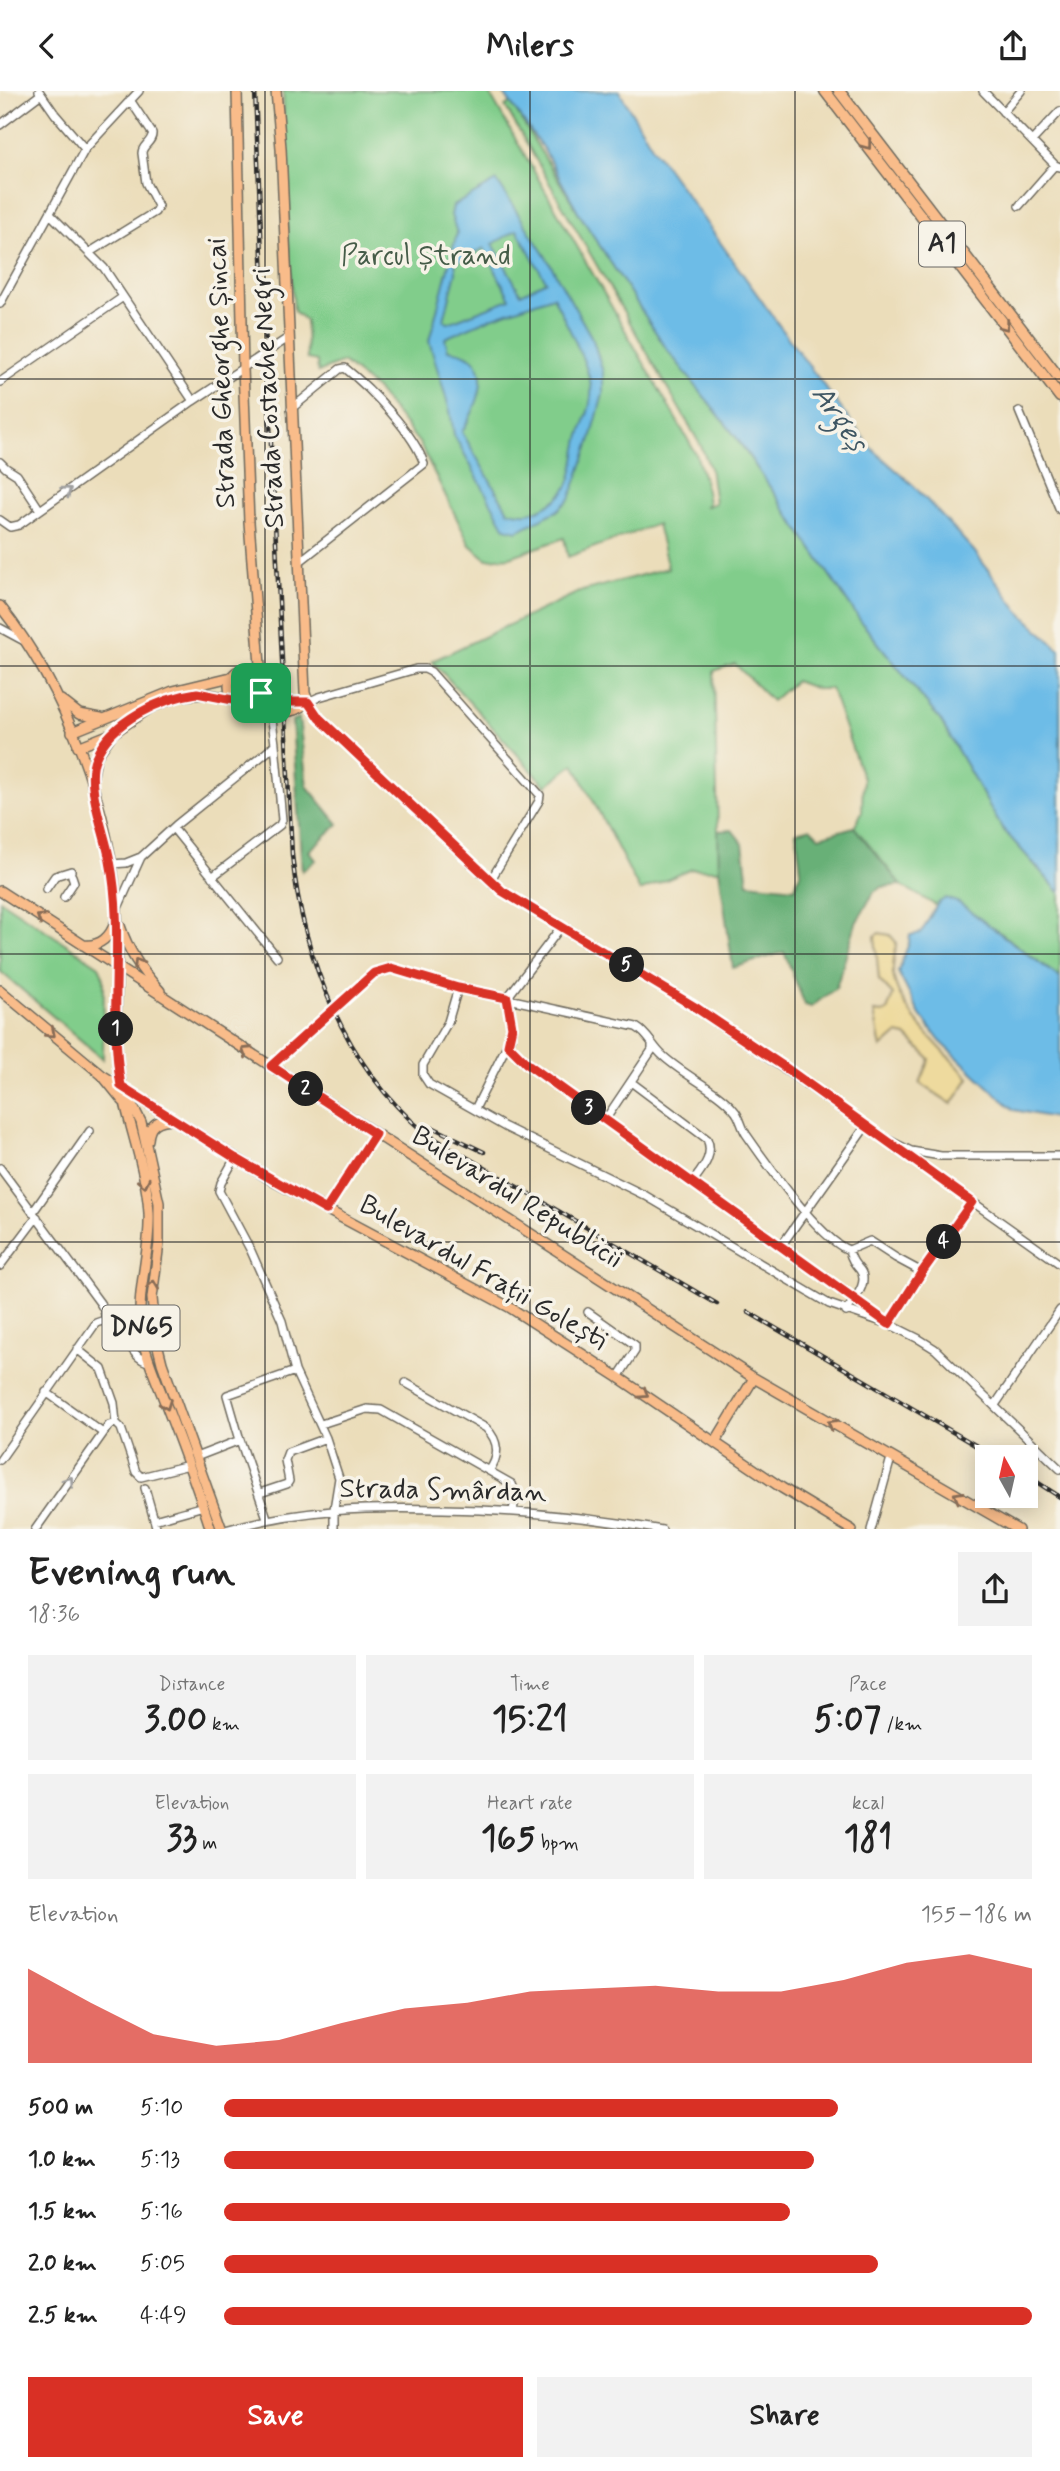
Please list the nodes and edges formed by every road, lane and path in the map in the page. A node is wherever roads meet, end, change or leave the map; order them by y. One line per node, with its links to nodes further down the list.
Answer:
1 (139, 91): 9 (street)
2 (237, 91): 23 (main road, Strada Gheorghe Șincai)
3 (276, 91): 22 (main road, Strada Costache Negri)
4 (825, 91): 26 (highway, A1, one-way to 26)
5 (839, 91): 24 (highway, A1)
6 (983, 91): 11 (street)
7 (1021, 91): 11 (street)
8 (40, 93): 12 (street); 14 (street)
9 (130, 100): 14 (street); 18 (street)
10 (1060, 111): 13 (street)
11 (1003, 112): 13 (street)
12 (0, 125)
13 (1032, 141): 15 (street)
14 (85, 149): 17 (street)
15 (1058, 166): 16 (street)
16 (1018, 206)
17 (50, 214): 18 (street); 19 (street)
18 (90, 252): 20 (street)
19 (3, 292): 21 (street)
20 (123, 297): 25 (street); 27 (street)
21 (0, 304)
22 (288, 338): 23 (street); 28 (main road, Strada Costache Negri)
23 (243, 368): 27 (street); 38 (main road, Strada Gheorghe Șincai)
24 (1060, 379)
25 (0, 381)
26 (1060, 397)
27 (193, 401): 31 (street, one-way to 27)
28 (292, 409): 34 (main road, Strada Costache Negri); 34 (street)
29 (1019, 411): 32 (street)
30 (0, 462): 31 (street)
31 (40, 510): 33 (street)
32 (1060, 510)
33 (0, 520)
34 (299, 562): 46 (main road, Strada Costache Negri)
35 (0, 606): 37 (main road)
36 (0, 628): 37 (street)
37 (26, 642): 43 (main road)
38 (260, 653): 39 (main road); 41 (main road, Strada Gheorghe Șincai)
39 (248, 669): 40 (main road); 41 (main road)
40 (231, 677): 44 (main road); 48 (main road)
41 (261, 678): 42 (main road)
42 (261, 693): 45 (main road); 46 (main road)
43 (57, 697): 48 (main road); 49 (main road)
44 (235, 699): 45 (main road); 50 (main road)
45 (252, 701): 47 (main road)
46 (308, 702): 47 (main road); 58 (street); 58 (street)
47 (271, 712): 51 (street)
48 (103, 718): 49 (main road)
49 (72, 731): 52 (main road)
50 (113, 733): 52 (main road); 53 (main road)
51 (275, 744): 54 (street); 57 (street)
52 (78, 747): 53 (main road)
53 (92, 786): 56 (main road)
54 (173, 828): 55 (street); 57 (street)
55 (141, 857): 56 (street); 62 (street)
56 (111, 864): 62 (main road)
57 (212, 877): 65 (street)
58 (490, 881): 63 (street)
59 (46, 889): 61 (street)
60 (0, 891): 64 (main road, Bulevardul Republicii, one-way to 60)
61 (64, 897)
62 (117, 913): 64 (main road); 66 (main road); 70 (main road, one-way to 62)
63 (561, 927): 69 (street); 81 (street)
64 (82, 944): 66 (main road, Bulevardul Republicii)
65 (277, 957)
66 (117, 967): 70 (main road, Bulevardul Republicii); 76 (main road)
67 (458, 988): 69 (street); 73 (street); 78 (street)
68 (0, 990): 74 (main road, one-way to 74)
69 (507, 998): 71 (street); 72 (street)
70 (171, 1002): 73 (main road, Bulevardul Republicii, one-way to 70)
71 (652, 1042): 75 (street); 92 (street)
72 (508, 1045): 78 (street); 80 (street)
73 (271, 1066): 83 (main road, Bulevardul Republicii)
74 (102, 1075): 76 (main road, Bulevardul Frații Golești); 77 (main road, DN65)
75 (631, 1082): 80 (street); 89 (street)
76 (121, 1086): 77 (main road, DN65); 79 (main road, Bulevardul Frații Golești); 85 (main road, DN65)
77 (124, 1103): 106 (main road, DN65, one-way to 106)
78 (475, 1109): 102 (street)
79 (173, 1119): 85 (main road); 87 (main road, Bulevardul Frații Golești)
80 (605, 1119): 89 (street)
81 (866, 1126): 84 (street); 92 (street)
82 (90, 1131): 93 (street)
83 (375, 1134): 91 (street); 109 (main road, Bulevardul Republicii)
84 (880, 1136): 86 (street); 90 (street)
85 (148, 1149): 119 (main road, DN65, one-way to 85)
86 (1060, 1156)
87 (235, 1158): 91 (main road, Bulevardul Frații Golești); 107 (street)
88 (0, 1168): 93 (street)
89 (692, 1184): 94 (street)
90 (972, 1202): 96 (street); 98 (street)
91 (326, 1210): 108 (main road, Bulevardul Frații Golești)
92 (805, 1213): 94 (street); 95 (street)
93 (35, 1214): 97 (street); 103 (street)
94 (781, 1246): 99 (street)
95 (849, 1250): 98 (street); 99 (street)
96 (1060, 1264)
97 (0, 1266)
98 (922, 1272): 104 (street)
99 (854, 1299): 102 (street); 104 (street)
100 (1060, 1310): 112 (street)
101 (588, 1312): 108 (street)
102 (846, 1312): 104 (street)
103 (106, 1320): 105 (street); 106 (street)
104 (889, 1324): 112 (street)
105 (76, 1349): 111 (street); 113 (street)
106 (149, 1362): 122 (main road, DN65, one-way to 122)
107 (295, 1371): 114 (street); 117 (street)
108 (618, 1377): 118 (main road, Bulevardul Frații Golești, one-way to 118)
109 (754, 1378): 118 (main road); 120 (main road, Bulevardul Republicii, one-way to 109)
110 (406, 1383): 124 (street)
111 (46, 1392): 115 (street); 121 (street)
112 (995, 1405): 123 (street)
113 (116, 1423): 115 (street); 122 (street)
114 (321, 1424): 116 (street); 124 (street)
115 (103, 1433): 132 (street, one-way to 115)
116 (326, 1438): 126 (street); 128 (street)
117 (240, 1440): 119 (street); 126 (street)
118 (715, 1442): 138 (main road, Bulevardul Frații Golești)
119 (196, 1457): 135 (main road, DN65)
120 (891, 1458): 139 (street); 140 (main road, Bulevardul Republicii, one-way to 120)
121 (0, 1460)
122 (189, 1465): 127 (main road, DN65)
123 (1060, 1469)
124 (489, 1471): 129 (street)
125 (145, 1488): 131 (street)
126 (260, 1493): 130 (street)
127 (204, 1506): 131 (street); 134 (main road, DN65)
128 (334, 1509): 129 (street, Strada Smârdan); 130 (street, Strada Smârdan); 136 (street)
129 (513, 1511): 137 (street, Strada Smârdan)
130 (267, 1518): 135 (street, Strada Smârdan)
131 (154, 1520): 133 (street)
132 (35, 1529)
133 (157, 1529)
134 (211, 1529)
135 (223, 1529)
136 (334, 1529)
137 (662, 1529)
138 (852, 1529)
139 (871, 1529)
140 (1017, 1529)

